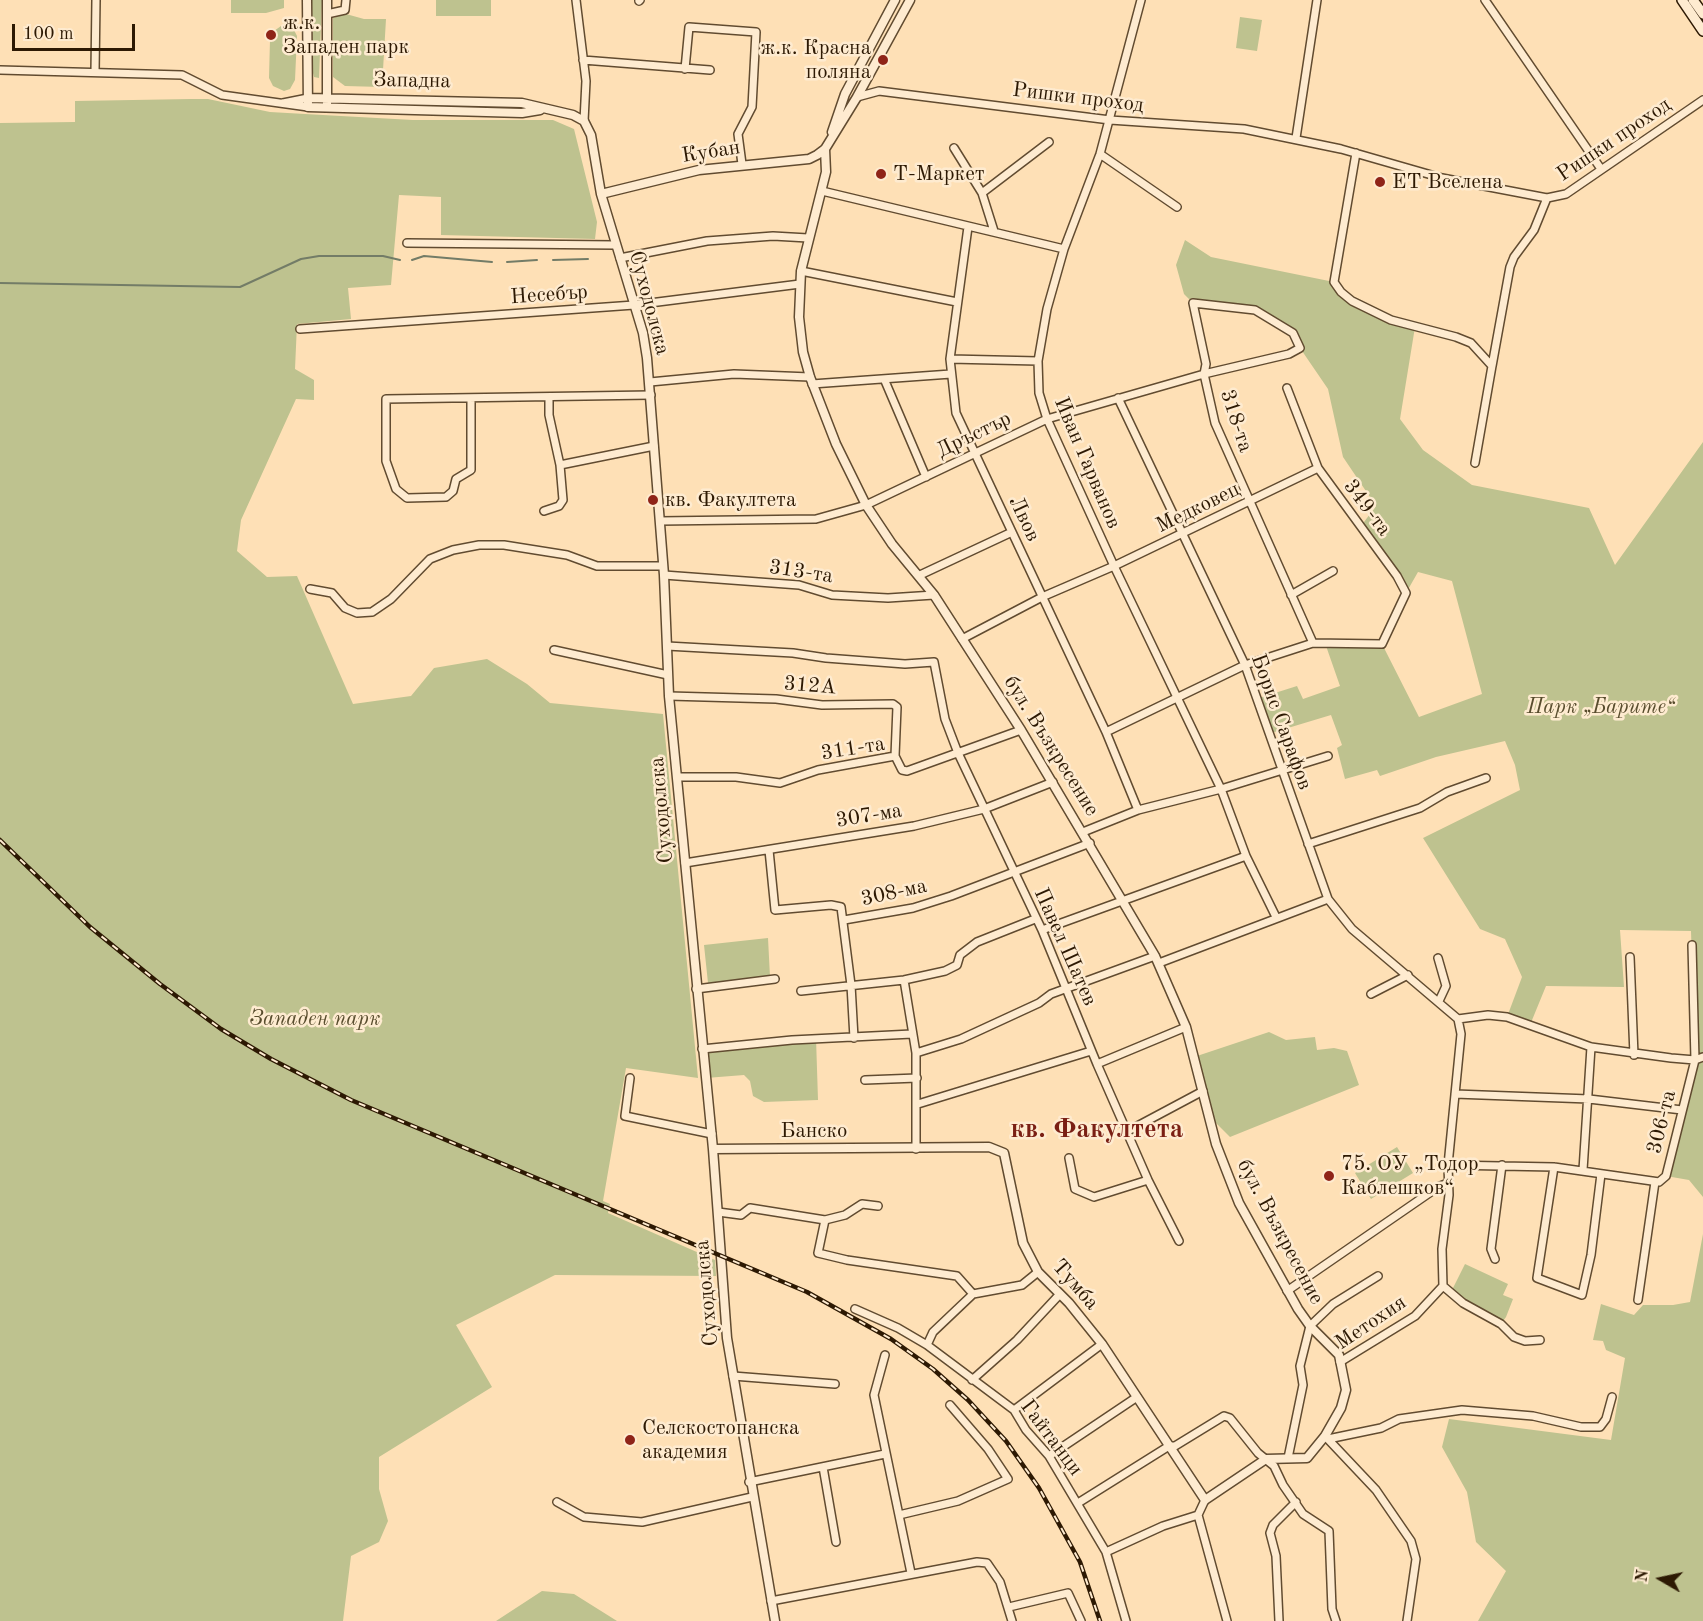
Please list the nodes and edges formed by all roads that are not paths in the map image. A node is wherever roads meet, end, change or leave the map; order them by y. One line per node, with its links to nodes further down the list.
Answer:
1 (96, 0): 20 (street)
2 (308, 0): 23 (street)
3 (327, 0): 13 (street)
4 (346, 0): 13 (street)
5 (576, 0): 16 (street, Суходолска)
6 (894, 0): 28 (street)
7 (910, 0): 21 (street)
8 (1141, 0): 25 (street, Иван Гарванов)
9 (1317, 0): 27 (street)
10 (1485, 0): 35 (street)
11 (1682, 0): 15 (main road)
12 (1693, 0): 14 (main road)
13 (327, 14): 24 (street)
14 (1703, 14)
15 (1703, 31)
16 (583, 60): 17 (street); 26 (street, Суходолска)
17 (685, 69): 19 (street); 34 (street)
18 (0, 70): 20 (street, Западна)
19 (710, 70)
20 (95, 72): 23 (street, Западна)
21 (857, 97): 25 (street, Ришки проход); 28 (street)
22 (1703, 100): 35 (street, Ришки проход)
23 (308, 103): 24 (street, Западна)
24 (327, 103): 26 (street, Западна)
25 (1110, 120): 27 (street, Ришки проход); 33 (street, Иван Гарванов)
26 (584, 121): 38 (street, Суходолска)
27 (1296, 138): 32 (street, Ришки проход)
28 (830, 141): 31 (street)
29 (1049, 142): 37 (street)
30 (954, 148): 37 (street)
31 (825, 149): 34 (street, Кубан); 36 (street, бул. Възкресение)
32 (1356, 153): 39 (street, Ришки проход); 56 (street)
33 (1100, 154): 40 (street); 46 (street, Иван Гарванов)
34 (742, 164): 38 (street, Кубан)
35 (1601, 169): 39 (street, Ришки проход)
36 (822, 191): 41 (street); 43 (street, бул. Възкресение)
37 (982, 193): 42 (street)
38 (601, 194): 45 (street, Суходолска)
39 (1547, 198): 56 (street)
40 (1178, 207)
41 (968, 227): 42 (street); 50 (street, Лвов)
42 (994, 231): 46 (street)
43 (808, 238): 47 (street); 48 (street, бул. Възкресение)
44 (407, 243): 45 (street)
45 (615, 245): 47 (street, Суходолска)
46 (1064, 249): 55 (street, Иван Гарванов)
47 (620, 258): 52 (street, Суходолска)
48 (801, 271): 49 (street, бул. Възкресение); 50 (street)
49 (800, 284): 52 (street, Несебър); 59 (street, бул. Възкресение)
50 (957, 302): 54 (street, Лвов)
51 (1193, 303): 57 (street, 318-та); 57 (street, Дръстър)
52 (634, 305): 53 (street, Несебър); 61 (street, Суходолска)
53 (300, 329)
54 (950, 359): 55 (street); 58 (street, Лвов)
55 (1038, 361): 67 (street, Иван Гарванов)
56 (1492, 366): 70 (street)
57 (1204, 374): 66 (street, Дръстър); 74 (street, 318-та)
58 (951, 375): 60 (street); 69 (street, Лвов)
59 (811, 380): 60 (street); 61 (street); 75 (street, бул. Възкресение)
60 (885, 381): 73 (street)
61 (650, 382): 63 (street, Суходолска)
62 (1287, 388): 72 (street, 349-та)
63 (651, 395): 64 (street); 68 (street, Суходолска)
64 (549, 397): 65 (street); 71 (street)
65 (471, 398): 65 (street)
66 (1118, 398): 67 (street, Дръстър); 79 (street, Борис Сарафов)
67 (1047, 419): 69 (street, Дръстър); 80 (street, Иван Гарванов)
68 (654, 446): 71 (street); 77 (street, Суходолска)
69 (974, 452): 73 (street, Дръстър); 78 (street, Лвов)
70 (1475, 463)
71 (560, 465): 76 (street)
72 (1318, 468): 74 (street, Медковец); 89 (street, 349-та)
73 (926, 477): 75 (street, Дръстър)
74 (1248, 501): 79 (street, Медковец); 86 (street, 318-та)
75 (866, 505): 77 (street, Дръстър); 83 (street, бул. Възкресение)
76 (544, 511)
77 (660, 521): 81 (street, Суходолска)
78 (1012, 531): 83 (street); 87 (street, Лвов)
79 (1182, 534): 80 (street, Медковец); 92 (street, Борис Сарафов)
80 (1114, 566): 87 (street, Медковец); 95 (street, Иван Гарванов)
81 (664, 570): 84 (street, 313-та); 85 (street, 313-та); 90 (street, Суходолска)
82 (1333, 571): 86 (street)
83 (920, 575): 85 (street, бул. Възкресение)
84 (310, 589)
85 (934, 595): 88 (street, бул. Възкресение)
86 (1291, 595): 89 (street, 318-та)
87 (1042, 597): 88 (street, Медковец); 97 (street, Лвов)
88 (962, 639): 96 (street, бул. Възкресение)
89 (1313, 643): 92 (street)
90 (667, 646): 93 (street, Суходолска); 98 (street, Павел Шатев)
91 (554, 650): 93 (street)
92 (1245, 665): 95 (street); 101 (street, Борис Сарафов)
93 (668, 675): 94 (street, Суходолска)
94 (669, 696): 99 (street, 312А); 102 (street, Суходолска)
95 (1178, 696): 97 (street); 105 (street, Иван Гарванов)
96 (1021, 730): 98 (street, 311-та); 104 (street, бул. Възкресение)
97 (1106, 732): 107 (street, Лвов)
98 (958, 753): 99 (street, 311-та); 106 (street, Павел Шатев)
99 (895, 756): 102 (street, 311-та)
100 (1328, 756): 101 (street)
101 (1280, 772): 105 (street); 110 (street, Борис Сарафов)
102 (677, 777): 113 (street, Суходолска)
103 (1486, 778): 110 (street)
104 (1053, 782): 106 (street, 307-ма); 108 (street, бул. Възкресение)
105 (1221, 789): 107 (street); 112 (street, Иван Гарванов)
106 (984, 809): 111 (street, 307-ма); 114 (street, Павел Шатев)
107 (1138, 810): 108 (street)
108 (1083, 832): 109 (street, бул. Възкресение)
109 (1090, 843): 114 (street, 308-ма); 115 (street, бул. Възкресение)
110 (1308, 844): 116 (street, Борис Сарафов)
111 (769, 850): 113 (street, 307-ма); 119 (street, 308-ма)
112 (1246, 856): 115 (street); 117 (street, Иван Гарванов)
113 (685, 863): 130 (street, Суходолска)
114 (1015, 873): 118 (street, Павел Шатев); 119 (street, 308-ма)
115 (1123, 899): 120 (street); 124 (street, бул. Възкресение)
116 (1328, 899): 117 (street); 125 (street, Борис Сарафов)
117 (1276, 917): 124 (street)
118 (1035, 919): 120 (street, Павел Шатев); 127 (street)
119 (844, 920): 128 (street)
120 (1042, 930): 129 (street, Павел Шатев)
121 (1692, 945): 143 (street, 306-та)
122 (1630, 957): 142 (street)
123 (1438, 958): 133 (street)
124 (1157, 960): 129 (street); 135 (street, бул. Възкресение)
125 (1408, 975): 132 (street); 133 (street, Борис Сарафов)
126 (775, 979): 130 (street)
127 (904, 980): 128 (street); 136 (street)
128 (851, 985): 131 (street); 137 (street)
129 (1067, 988): 140 (street, Павел Шатев); 141 (street)
130 (696, 989): 139 (street, Суходолска)
131 (801, 991)
132 (1371, 994)
133 (1439, 1001): 134 (street, Борис Сарафов)
134 (1458, 1019): 138 (street); 149 (street)
135 (1186, 1027): 144 (street); 148 (street, бул. Възкресение)
136 (912, 1034): 137 (street); 141 (street)
137 (854, 1038): 139 (street)
138 (1591, 1047): 142 (street); 150 (street)
139 (702, 1049): 154 (street, Суходолска)
140 (1091, 1051): 144 (street, Павел Шатев); 151 (street)
141 (916, 1053): 146 (street)
142 (1635, 1055): 143 (street)
143 (1699, 1058): 152 (street, 306-та)
144 (1097, 1064): 153 (street, Павел Шатев)
145 (630, 1078): 154 (street)
146 (917, 1078): 147 (street); 151 (street)
147 (865, 1080)
148 (1203, 1091): 153 (street); 174 (street, бул. Възкресение)
149 (1455, 1094): 150 (street); 158 (street)
150 (1589, 1099): 152 (street); 161 (street)
151 (918, 1104): 156 (street)
152 (1682, 1110): 164 (street, 306-та)
153 (1128, 1131): 163 (street, Павел Шатев)
154 (712, 1134): 155 (street, Суходолска)
155 (713, 1149): 156 (street, Банско); 167 (street, Суходолска)
156 (916, 1149): 171 (street, Тумба)
157 (1069, 1158): 163 (street)
158 (1448, 1165): 159 (street); 165 (street)
159 (1502, 1165): 160 (street); 170 (street)
160 (1554, 1167): 161 (street); 162 (street)
161 (1583, 1170): 162 (street)
162 (1601, 1173): 164 (street)
163 (1148, 1179): 169 (street, Павел Шатев)
164 (1655, 1182): 177 (street, 306-та)
165 (1448, 1183): 173 (street); 174 (street)
166 (878, 1206): 168 (street)
167 (718, 1212): 168 (street); 185 (street, Суходолска)
168 (825, 1220): 175 (street)
169 (1179, 1241)
170 (1495, 1259)
171 (1038, 1272): 175 (street); 176 (street, Тумба)
172 (1378, 1276): 179 (street)
173 (1443, 1286): 180 (street); 184 (street, Метохия)
174 (1287, 1291): 179 (street, бул. Възкресение)
175 (973, 1294): 182 (street)
176 (1060, 1294): 181 (street, Тумба); 186 (street)
177 (1638, 1300)
178 (855, 1309): 182 (street, Гайтанци)
179 (1310, 1326): 184 (street, бул. Възкресение); 196 (street)
180 (1540, 1341)
181 (1102, 1344): 188 (street, Тумба); 191 (street)
182 (927, 1345): 186 (street, Гайтанци)
183 (885, 1355): 194 (street)
184 (1340, 1362): 192 (street, Метохия)
185 (733, 1376): 187 (street); 199 (street, Суходолска)
186 (972, 1380): 191 (street, Гайтанци)
187 (835, 1384)
188 (1137, 1397): 193 (street, Тумба); 195 (street)
189 (1612, 1397): 192 (street)
190 (950, 1405): 205 (street)
191 (1014, 1410): 195 (street, Гайтанци)
192 (1327, 1437): 196 (street, Метохия); 219 (street)
193 (1169, 1446): 197 (street); 201 (street, Тумба); 204 (street)
194 (885, 1454): 198 (street); 205 (street)
195 (1049, 1456): 204 (street, Гайтанци)
196 (1288, 1458): 197 (street, Метохия)
197 (1266, 1459): 201 (street); 203 (street)
198 (823, 1467): 199 (street); 207 (street)
199 (749, 1482): 200 (street, Суходолска)
200 (752, 1497): 202 (street); 210 (street, Суходолска)
201 (1205, 1500): 206 (street)
202 (556, 1502)
203 (1296, 1502): 217 (street); 218 (street)
204 (1078, 1503): 208 (street, Гайтанци)
205 (899, 1515): 209 (street)
206 (1198, 1515): 208 (street); 216 (street)
207 (836, 1542)
208 (1106, 1552): 215 (street, Гайтанци)
209 (911, 1573): 210 (street); 211 (street)
210 (771, 1601): 212 (street, Суходолска)
211 (1009, 1607): 213 (street); 214 (street)
212 (775, 1621)
213 (1012, 1621)
214 (1081, 1621)
215 (1126, 1621)
216 (1227, 1621)
217 (1279, 1621)
218 (1336, 1621)
219 (1407, 1621)

